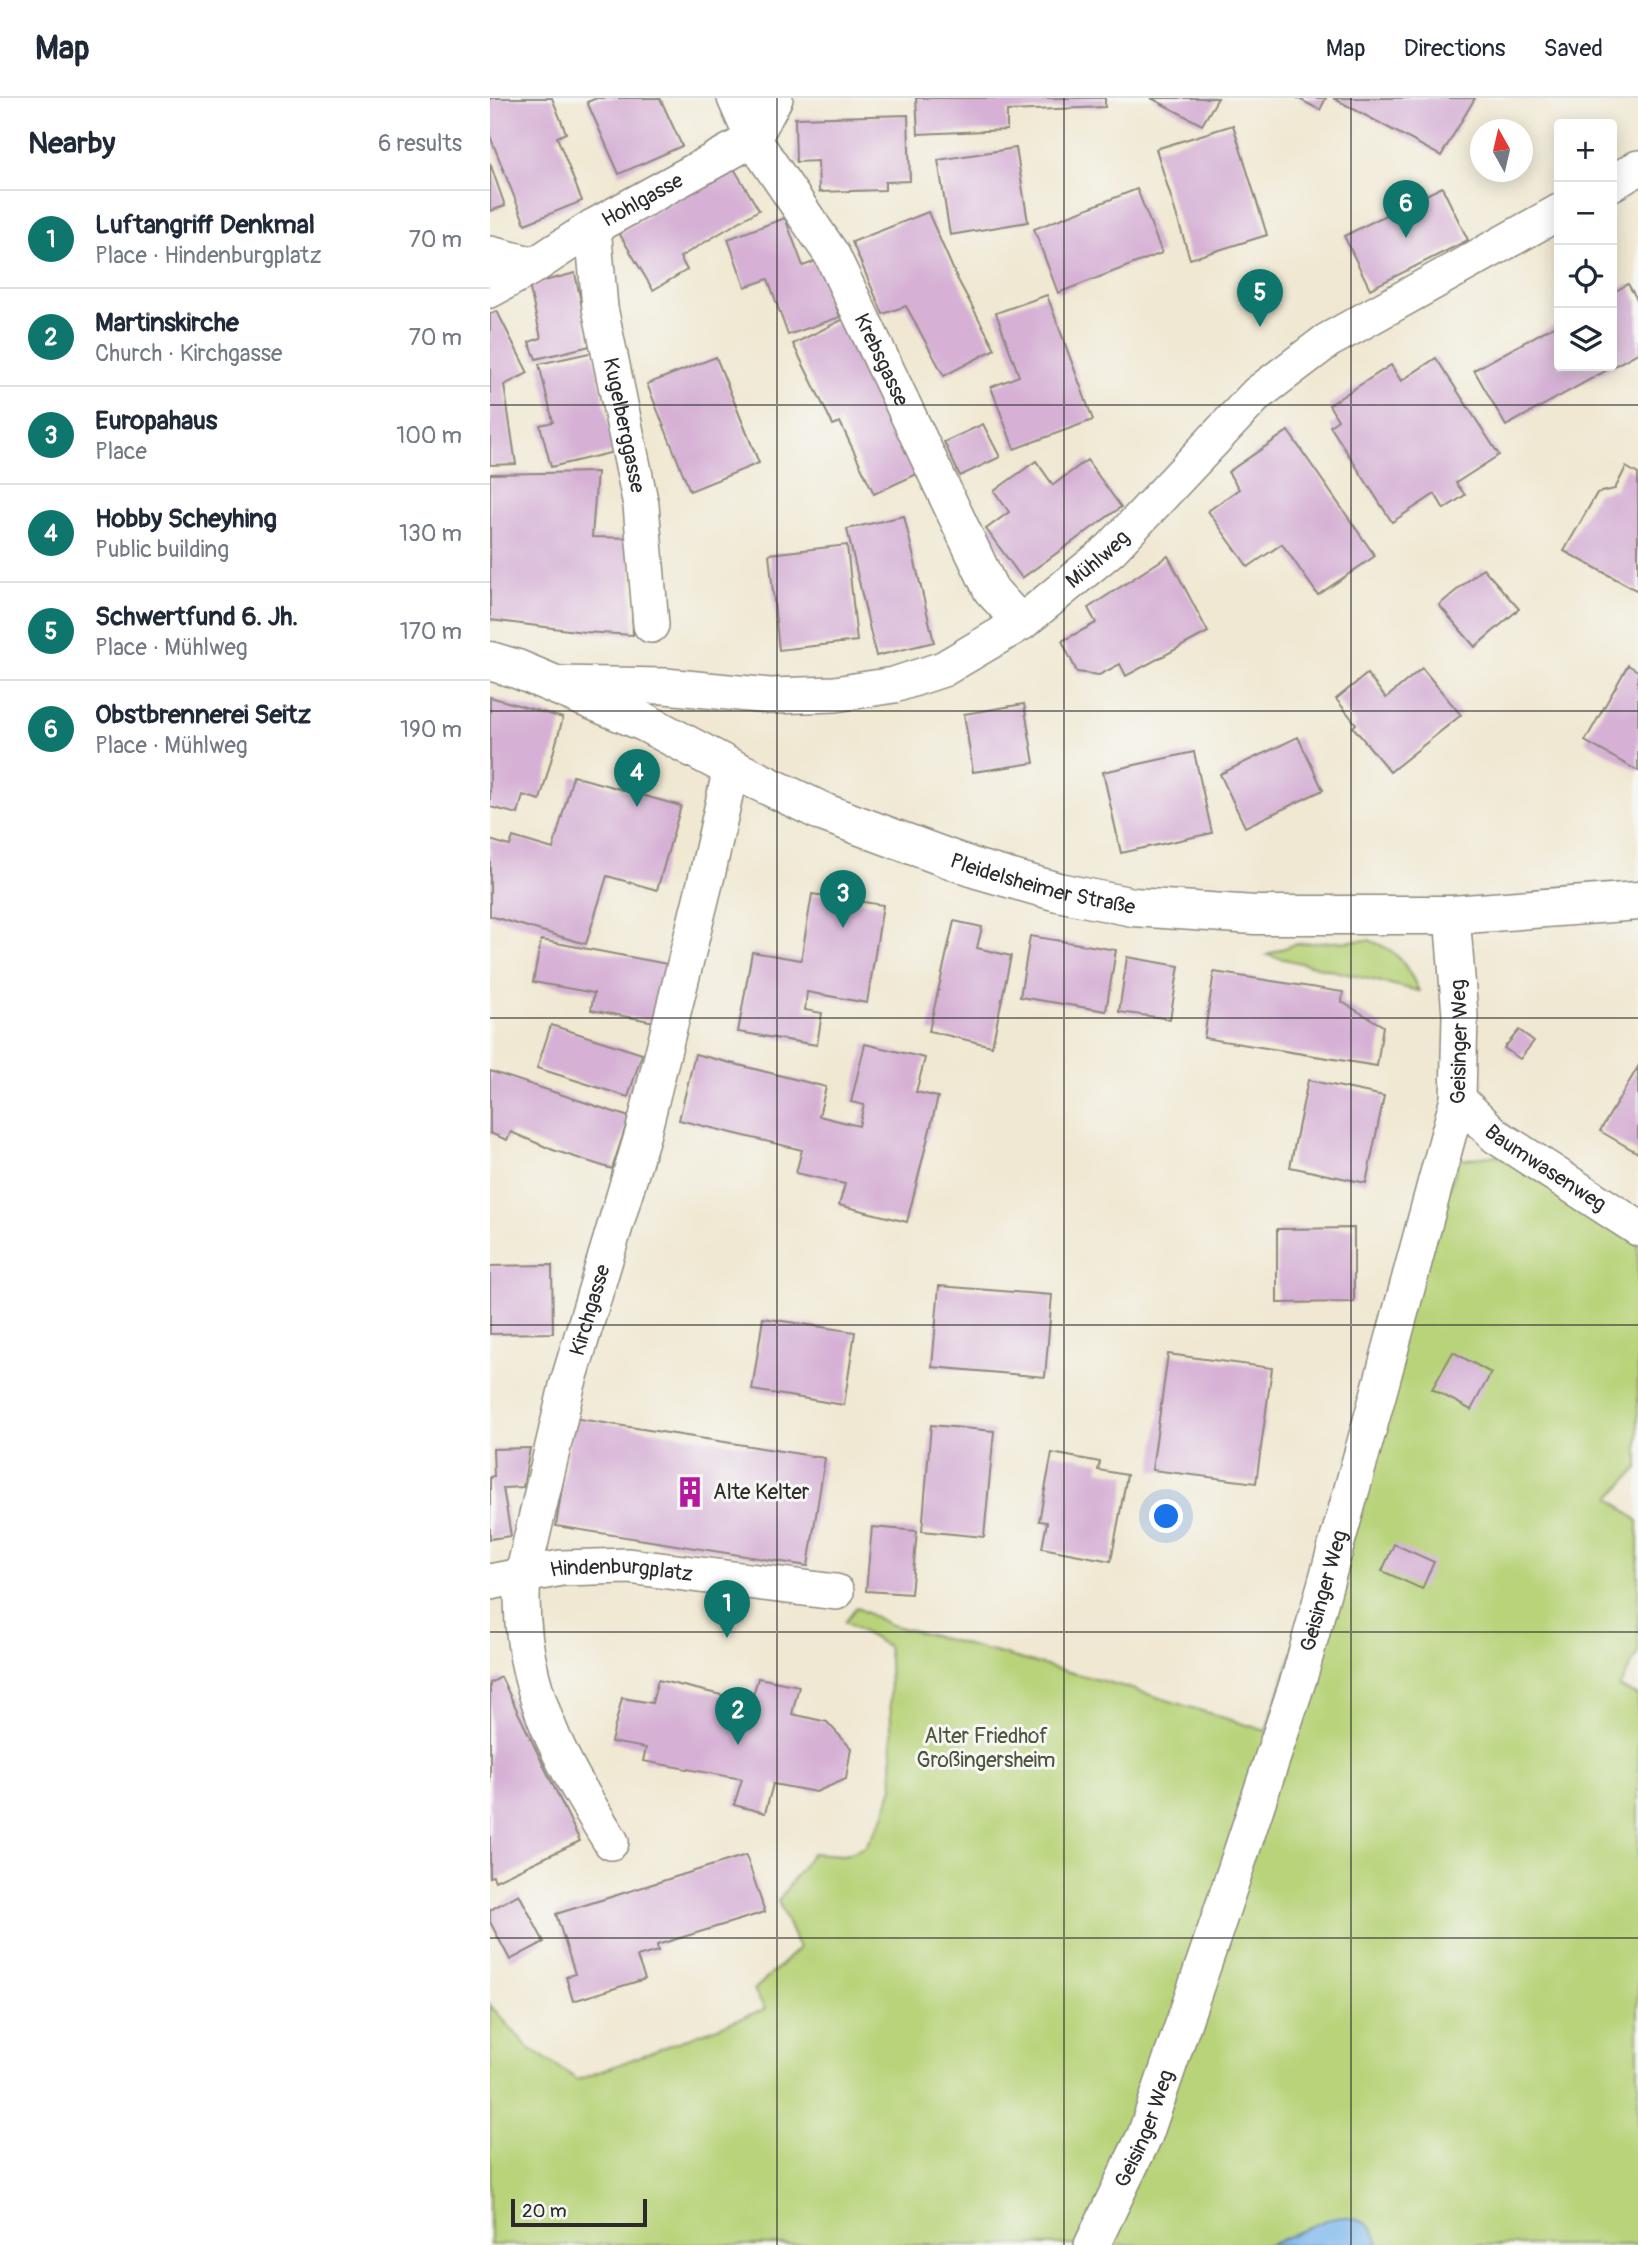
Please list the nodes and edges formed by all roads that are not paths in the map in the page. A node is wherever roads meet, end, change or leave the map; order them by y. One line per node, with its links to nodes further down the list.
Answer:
1 (736, 98): 3 (street, Krebsgasse)
2 (775, 98): 3 (street)
3 (753, 139): 7 (street, Hohlgasse); 11 (street, Krebsgasse)
4 (1638, 168): 5 (street)
5 (1614, 182)
6 (1554, 215): 11 (street, Mühlweg)
7 (593, 227): 9 (street, Hohlgasse); 12 (street, Kugelberggasse)
8 (490, 254): 9 (street)
9 (535, 265): 10 (street, Hohlgasse)
10 (490, 290)
11 (1021, 623): 14 (street, Mühlweg)
12 (651, 625)
13 (490, 662): 14 (main road, Pleidelsheimer Straße)
14 (554, 684): 15 (main road, Pleidelsheimer Straße)
15 (731, 768): 17 (main road, Pleidelsheimer Straße); 20 (street, Kirchgasse)
16 (1638, 901): 17 (main road, Pleidelsheimer Straße)
17 (1452, 915): 18 (street, Geisinger Weg)
18 (1458, 1099): 19 (street, Baumwasenweg); 23 (street, Geisinger Weg)
19 (1638, 1228)
20 (506, 1578): 21 (street, Hindenburgplatz); 22 (street, Kirchgasse)
21 (836, 1592)
22 (611, 1842)
23 (1092, 2245)

